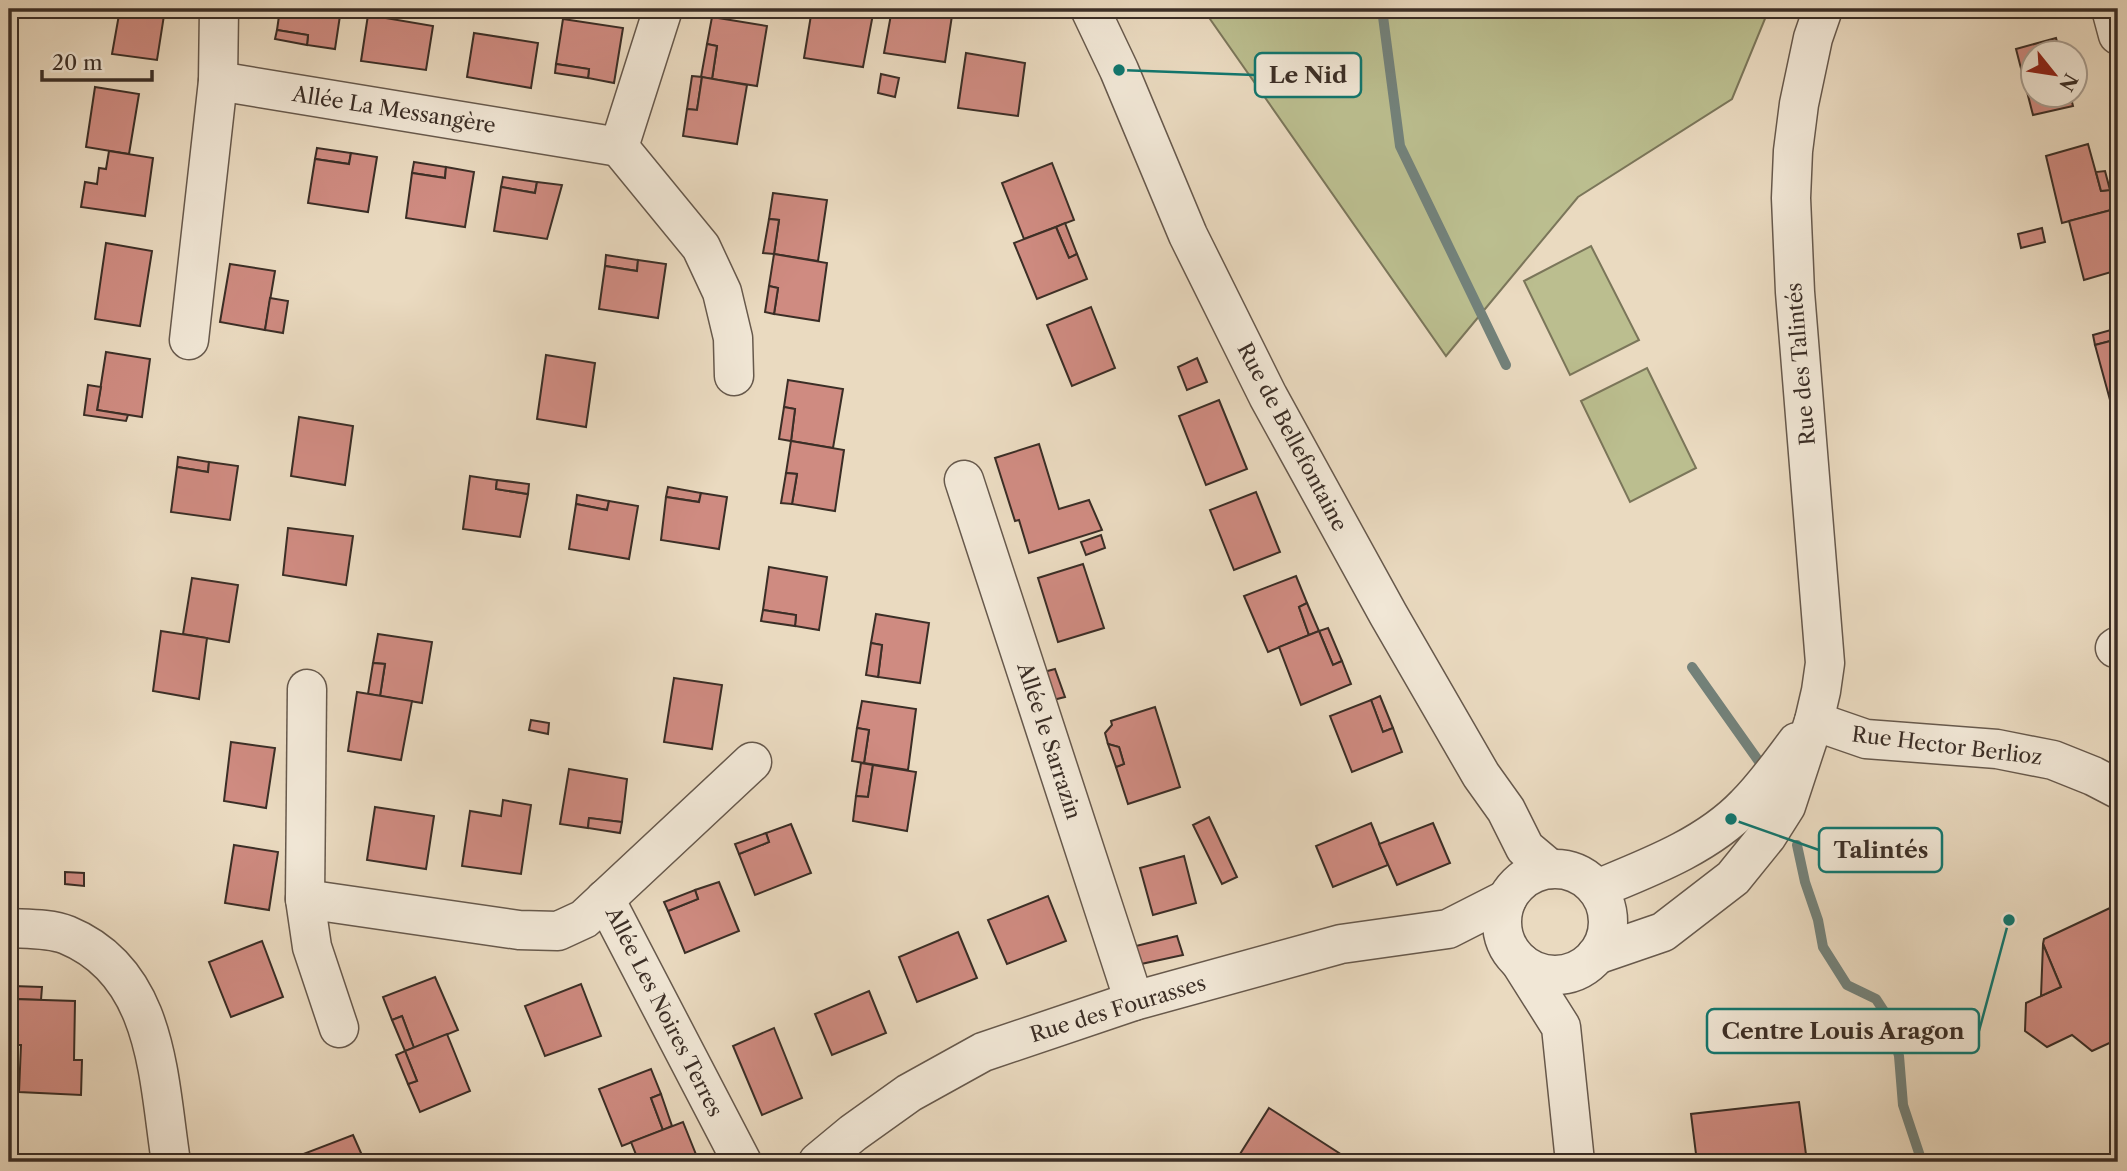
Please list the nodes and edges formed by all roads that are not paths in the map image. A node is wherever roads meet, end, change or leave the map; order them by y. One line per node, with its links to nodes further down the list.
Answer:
1 (219, 9): 7 (street)
2 (663, 9): 8 (street)
3 (1090, 9): 16 (street, Rue de Bellefontaine)
4 (1823, 9): 13 (street, Rue des Talintés)
5 (2111, 9): 6 (street)
6 (2118, 35)
7 (218, 81): 8 (street, Allée La Messangère); 9 (street)
8 (619, 148): 10 (street)
9 (189, 340)
10 (734, 376)
11 (964, 480): 25 (street, Allée le Sarrazin)
12 (307, 689): 19 (street)
13 (1814, 721): 15 (street, Rue Hector Berlioz); 17 (street, Rue des Talintés); 24 (street, Rue des Talintés)
14 (752, 762): 20 (street, Allée Les Noires Terres)
15 (2118, 789)
16 (1538, 858): 17 (street); 18 (street)
17 (1597, 889): 24 (street)
18 (1511, 893): 22 (street); 23 (street)
19 (306, 899): 20 (street, Allée Les Noires Terres); 27 (street)
20 (605, 899): 30 (street, Allée Les Noires Terres)
21 (9, 928): 29 (street)
22 (1448, 929): 23 (street); 25 (street, Rue des Fourasses)
23 (1516, 957): 24 (street); 26 (street)
24 (1589, 961): 26 (street)
25 (1134, 1001): 28 (street, Rue des Fourasses)
26 (1561, 1027): 31 (street)
27 (339, 1028)
28 (828, 1158)
29 (171, 1162)
30 (742, 1162)
31 (1575, 1162)

